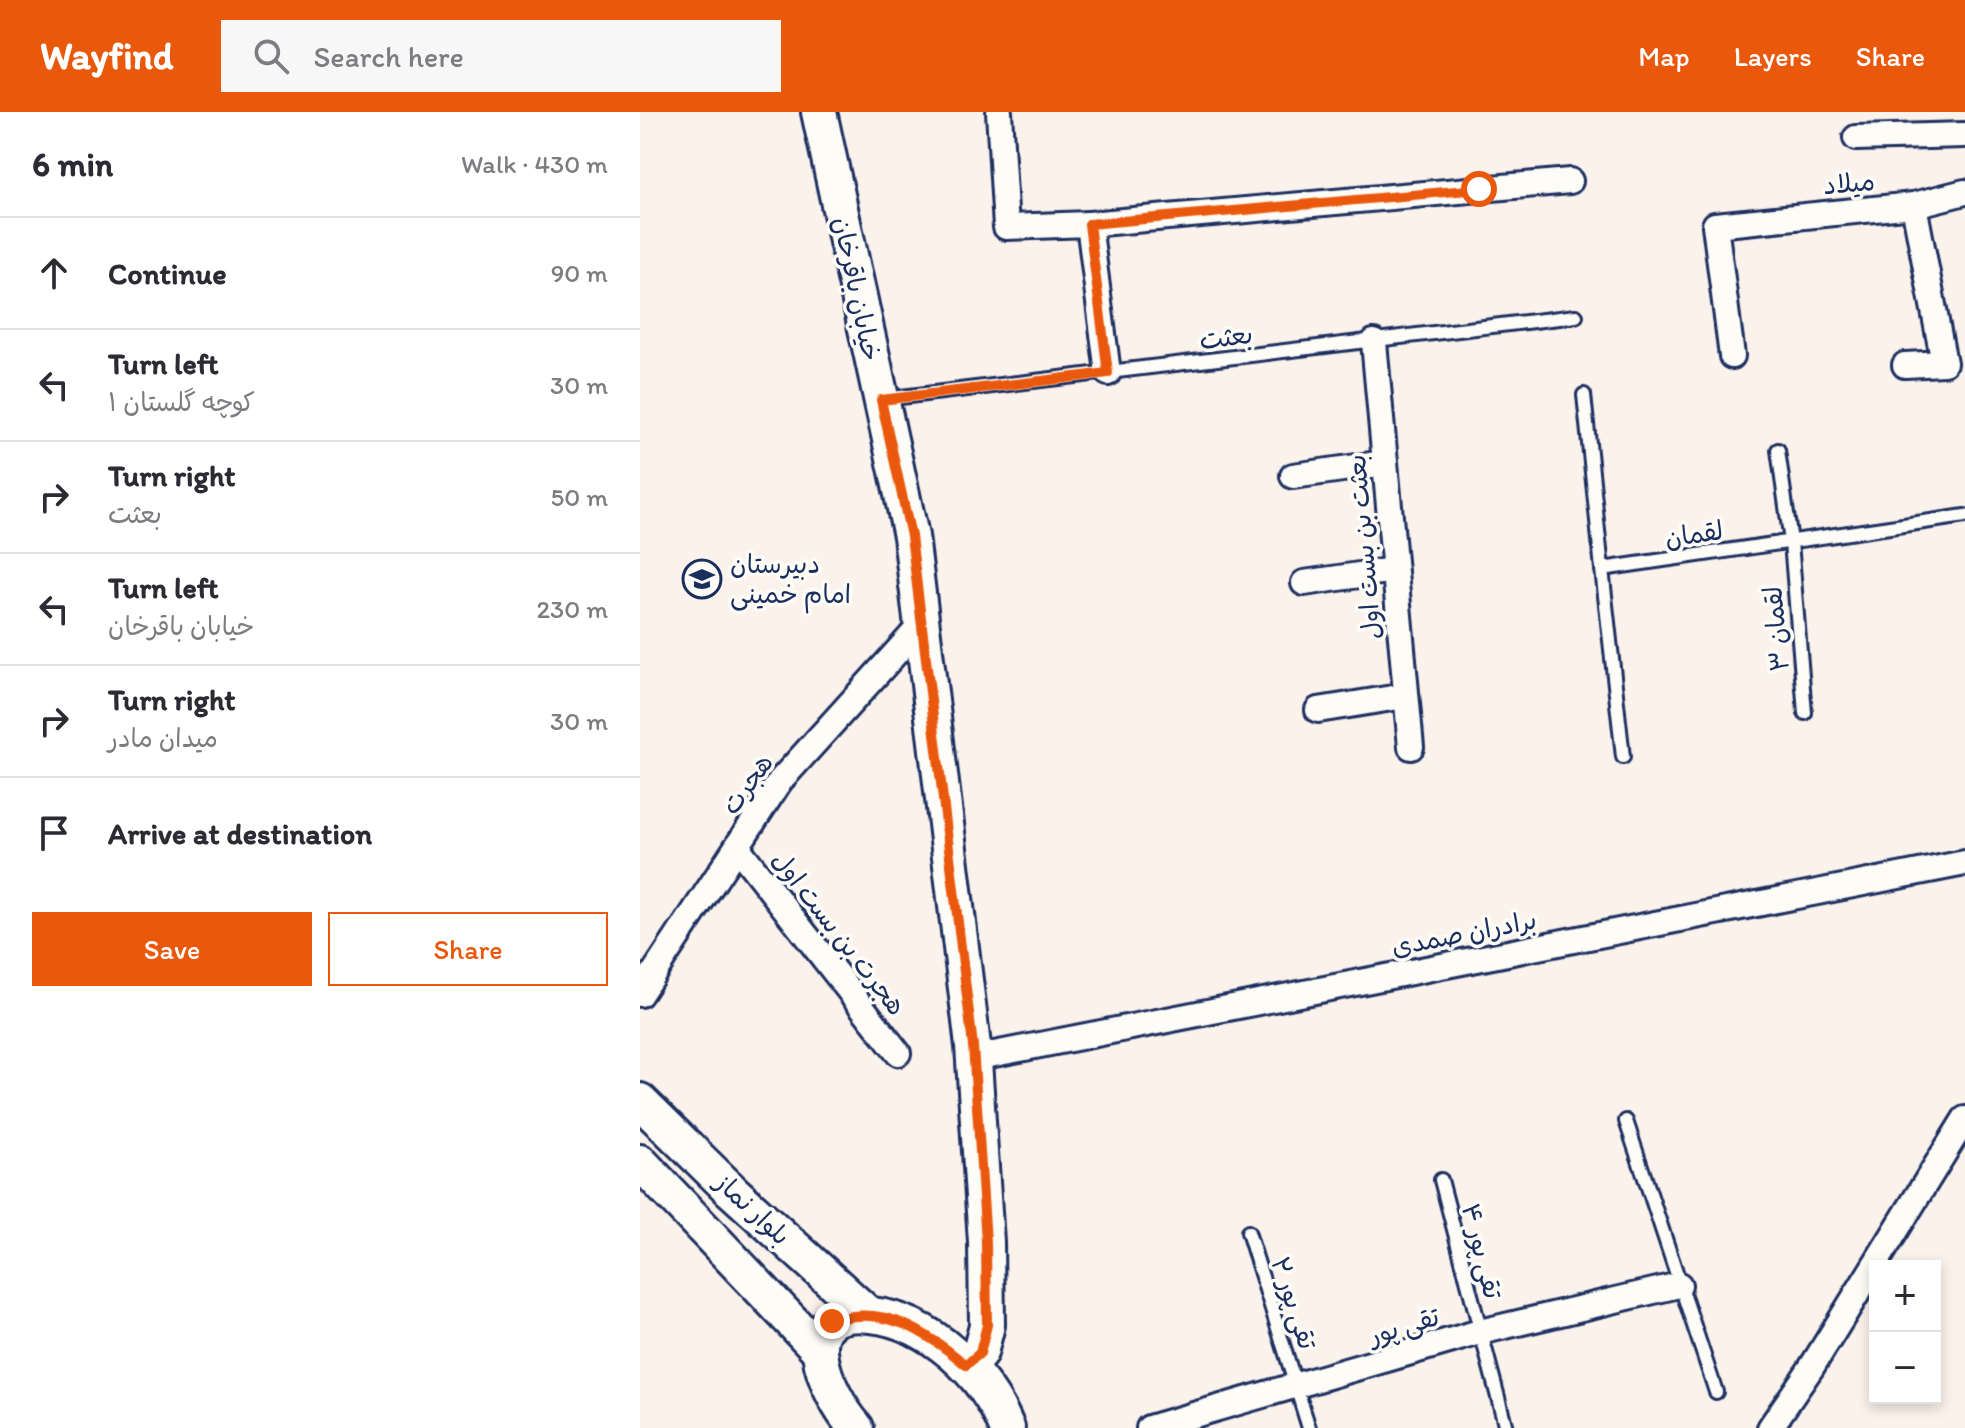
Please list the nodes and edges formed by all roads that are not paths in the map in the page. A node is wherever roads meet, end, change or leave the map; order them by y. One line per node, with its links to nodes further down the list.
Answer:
1 (819, 112): 15 (main road, خیابان باقرخان)
2 (999, 112): 8 (street)
3 (1965, 135): 4 (street)
4 (1856, 138)
5 (1570, 181): 8 (street)
6 (1965, 192): 7 (street, میلاد)
7 (1914, 205): 11 (street, میلاد); 12 (street)
8 (1089, 224): 13 (street)
9 (1576, 316): 10 (lane, بعثت)
10 (1374, 342): 13 (lane, بعثت); 17 (street, بعثت بن بست اول)
11 (1732, 356)
12 (1905, 365)
13 (1108, 373): 15 (lane, بعثت)
14 (1584, 395): 21 (lane)
15 (881, 400): 24 (main road, خیابان باقرخان)
16 (1778, 450): 20 (lane, لقمان ۳)
17 (1385, 463): 18 (street); 22 (street, بعثت بن بست اول)
18 (1293, 476)
19 (1965, 516): 20 (lane, لقمان)
20 (1791, 542): 21 (lane, لقمان); 27 (lane, لقمان ۳)
21 (1602, 569): 29 (lane)
22 (1394, 570): 23 (street); 25 (street, بعثت بن بست اول)
23 (1304, 583)
24 (922, 624): 30 (street, هجرت); 34 (main road, خیابان باقرخان)
25 (1405, 696): 26 (street); 28 (street, بعثت بن بست اول)
26 (1318, 710)
27 (1805, 713)
28 (1411, 747)
29 (1623, 757)
30 (737, 847): 32 (street, هجرت); 33 (street, هجرت بن بست اول)
31 (1965, 863): 34 (street, برادران صمدی)
32 (640, 994)
33 (898, 1053)
34 (974, 1058): 47 (main road, خیابان باقرخان)
35 (640, 1101): 40 (main road, بلوار نماز)
36 (1965, 1119): 57 (street)
37 (1626, 1121): 43 (lane)
38 (640, 1162): 42 (main road, بلوار نماز)
39 (1441, 1180): 45 (lane, تقی پور ۴)
40 (776, 1231): 42 (main road); 44 (main road, بلوار نماز)
41 (1248, 1232): 48 (lane, تقی پور ۲)
42 (748, 1273): 46 (main road, بلوار نماز)
43 (1679, 1285): 45 (street, تقی پور); 49 (lane)
44 (868, 1314): 46 (main road); 47 (main road)
45 (1480, 1332): 48 (street, تقی پور); 56 (lane, تقی پور ۴)
46 (819, 1350): 50 (main road)
47 (966, 1365): 53 (main road)
48 (1298, 1388): 54 (street, تقی پور); 55 (lane, تقی پور ۲)
49 (1716, 1392)
50 (830, 1393): 51 (main road); 52 (main road)
51 (826, 1428)
52 (856, 1428)
53 (1007, 1428)
54 (1149, 1428)
55 (1309, 1428)
56 (1506, 1428)
57 (1770, 1428)

